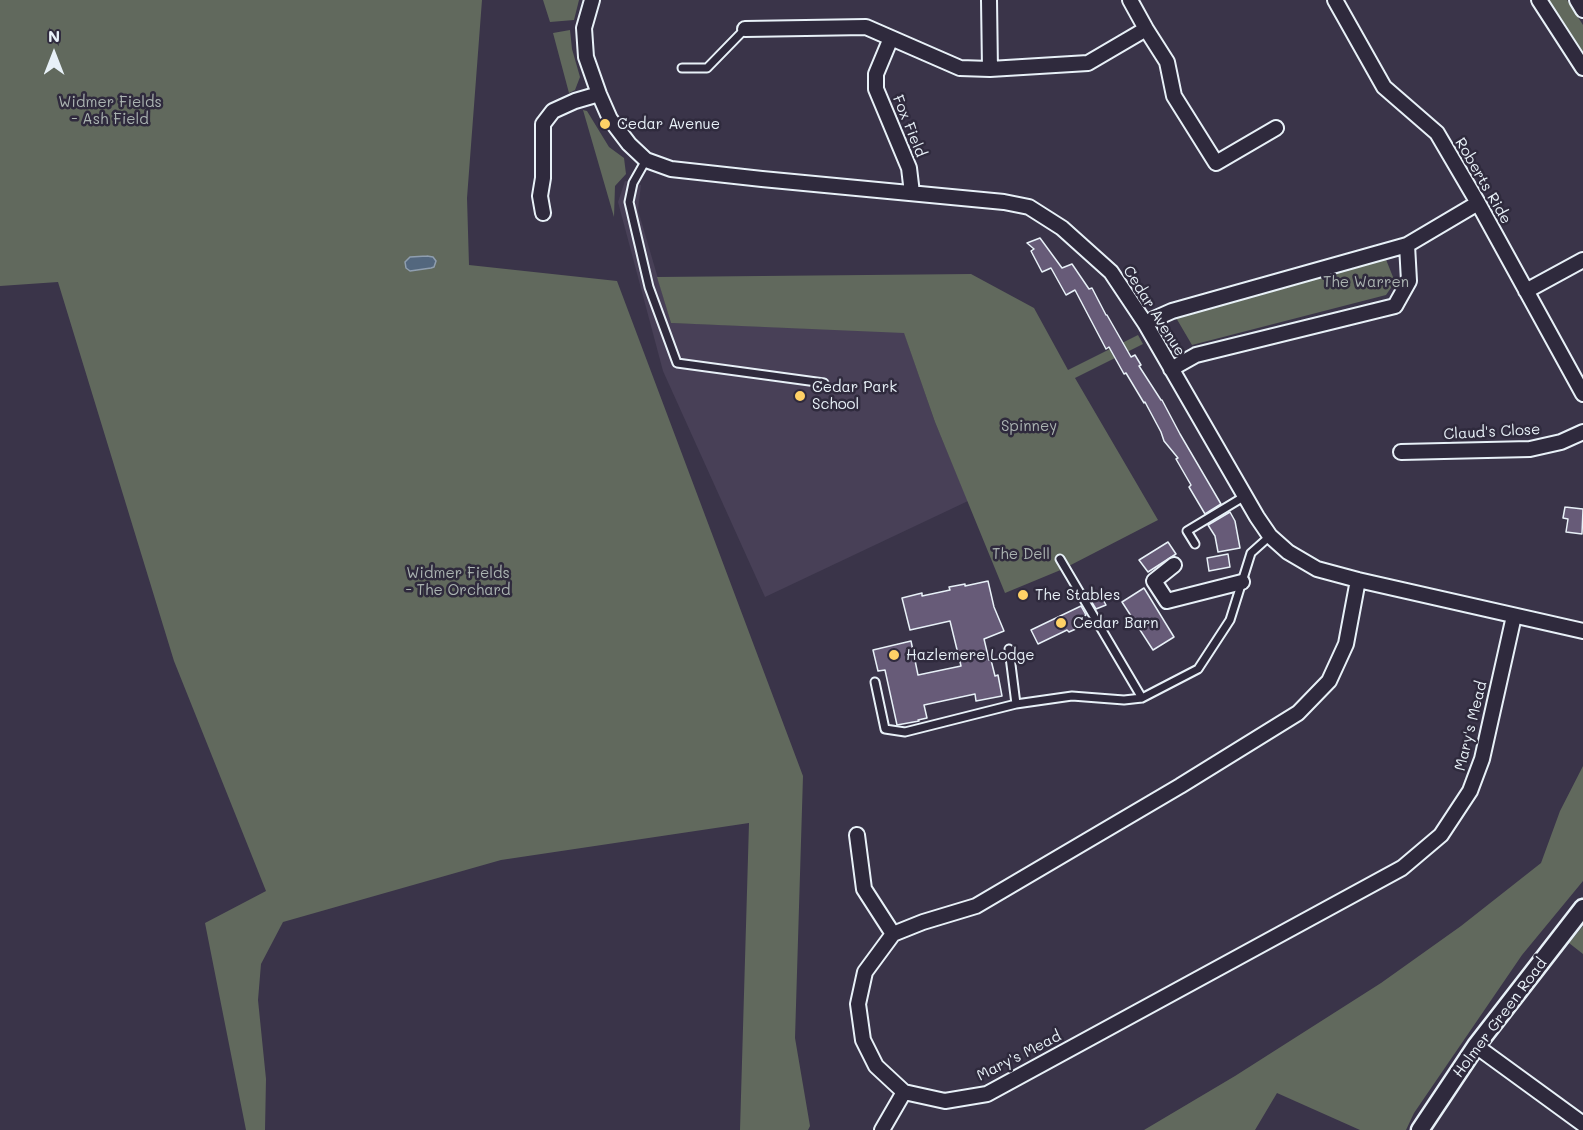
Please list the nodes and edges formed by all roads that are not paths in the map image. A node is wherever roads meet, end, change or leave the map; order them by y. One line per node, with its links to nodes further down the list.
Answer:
1 (592, 0): 14 (street, Cedar Avenue)
2 (989, 0): 13 (street)
3 (1130, 0): 9 (street)
4 (1335, 0): 18 (street, Roberts Ride)
5 (1539, 0): 12 (street)
6 (1577, 0): 7 (street)
7 (1583, 10)
8 (746, 29): 10 (street); 11 (lane)
9 (1146, 29): 13 (street); 15 (street)
10 (891, 38): 13 (street); 17 (street, Fox Field)
11 (682, 68)
12 (1583, 68)
13 (990, 69)
14 (599, 94): 16 (street, Cedar Avenue); 19 (street)
15 (1276, 128)
16 (646, 160): 17 (street, Cedar Avenue); 25 (lane)
17 (912, 193): 23 (street, Cedar Avenue)
18 (1478, 203): 20 (street); 22 (street, Roberts Ride)
19 (543, 213)
20 (1407, 245): 23 (street); 24 (street)
21 (1583, 260): 22 (street)
22 (1526, 291): 26 (street, Roberts Ride)
23 (1144, 323): 24 (street, Cedar Avenue)
24 (1171, 369): 29 (street, Cedar Avenue)
25 (824, 382)
26 (1583, 394)
27 (1583, 432): 28 (street, Claud's Close)
28 (1401, 452)
29 (1245, 496): 30 (street, Cedar Avenue); 31 (lane)
30 (1270, 536): 34 (street, Cedar Avenue); 35 (lane)
31 (1195, 543)
32 (1060, 559): 40 (lane)
33 (1174, 565): 35 (street)
34 (1358, 580): 36 (street, Cedar Avenue); 44 (street)
35 (1242, 582): 40 (lane)
36 (1514, 616): 37 (street, Cedar Avenue); 46 (street, Mary's Mead)
37 (1583, 631)
38 (1009, 649): 41 (lane)
39 (875, 682): 41 (lane)
40 (1142, 698): 41 (lane)
41 (1016, 704)
42 (857, 834): 44 (street)
43 (1583, 908): 45 (street, Holmer Green Road)
44 (893, 934): 46 (street)
45 (1476, 1046): 47 (street); 49 (street, Holmer Green Road)
46 (904, 1092): 48 (street)
47 (1583, 1124)
48 (882, 1130)
49 (1420, 1130)

